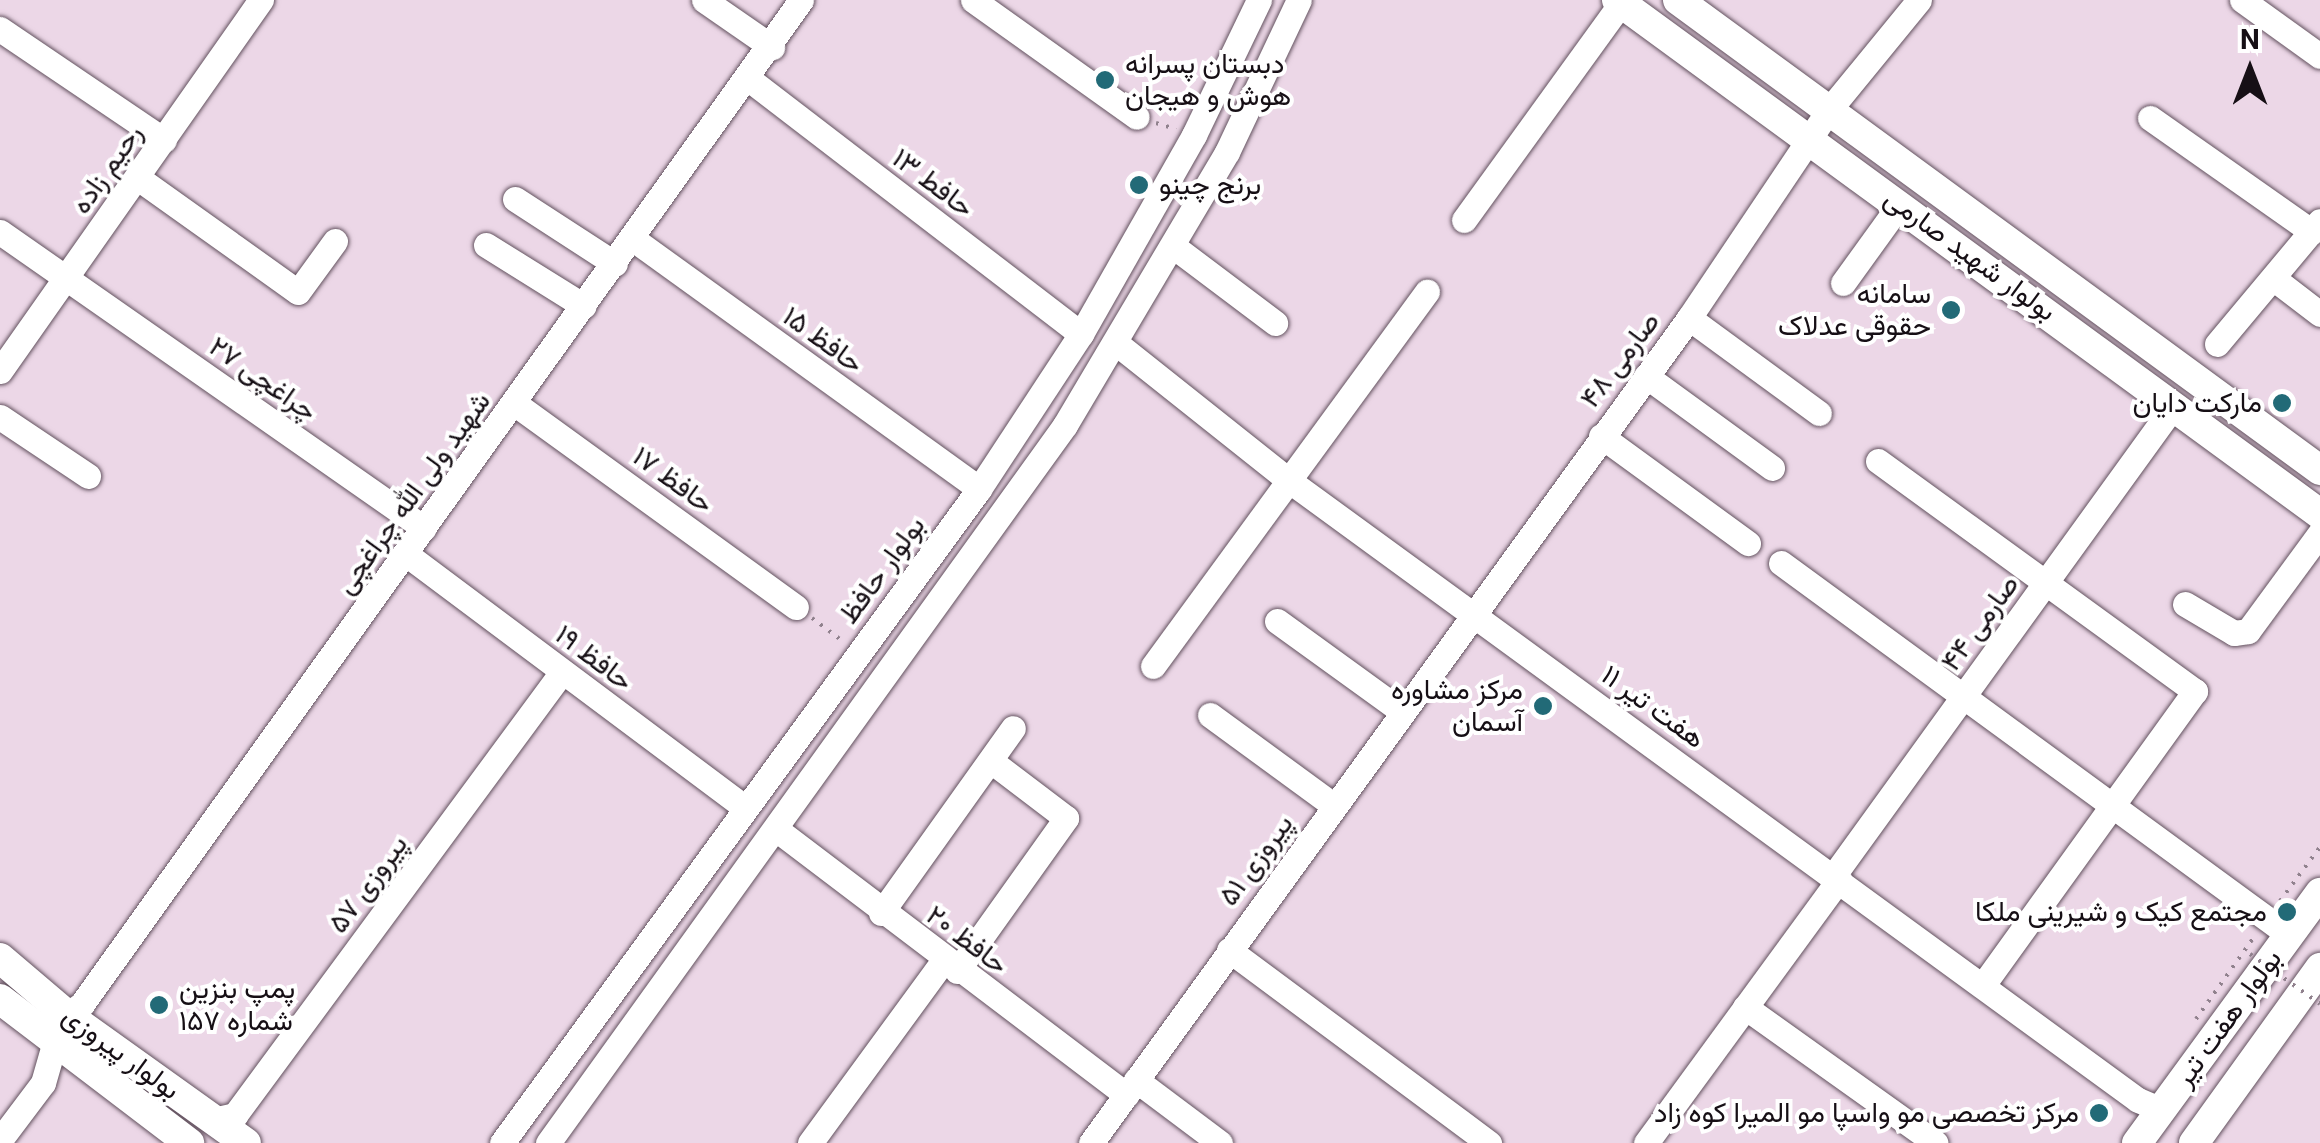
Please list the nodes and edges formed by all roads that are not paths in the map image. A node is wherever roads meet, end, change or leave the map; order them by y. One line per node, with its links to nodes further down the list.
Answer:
1 (704, 0): 12 (street)
2 (801, 0): 12 (street, شهید ولی الله چراغچی)
3 (973, 0): 16 (street)
4 (1258, 0): 39 (street, بولوار حافظ)
5 (1299, 0): 29 (street)
6 (1678, 0): 15 (main road, بولوار شهید صارمی)
7 (1919, 0): 15 (street, صارمی ۴۸)
8 (2242, 0): 13 (street)
9 (1619, 1): 18 (main road, بولوار شهید صارمی); 23 (street)
10 (255, 2): 19 (street, رحیم زاده)
11 (0, 29): 19 (street)
12 (772, 46): 14 (street, شهید ولی الله چراغچی)
13 (2320, 56)
14 (750, 80): 26 (street, شهید ولی الله چراغچی); 39 (street, حافط ۱۳)
15 (1829, 110): 18 (street, صارمی ۴۸); 51 (main road, بولوار شهید صارمی)
16 (1137, 117)
17 (2150, 118): 24 (street)
18 (1809, 139): 22 (main road, بولوار شهید صارمی); 37 (street, صارمی ۴۸)
19 (164, 140): 20 (street, رحیم زاده)
20 (138, 178): 27 (street); 32 (street, رحیم زاده)
21 (515, 198): 30 (street)
22 (1900, 204): 33 (street); 45 (main road, بولوار شهید صارمی)
23 (1464, 220)
24 (2316, 226): 31 (street)
25 (0, 232): 32 (street, چراغچی ۲۷)
26 (633, 239): 30 (street, شهید ولی الله چراغچی); 54 (street, حافظ ۱۵)
27 (335, 241)
28 (486, 244): 35 (street)
29 (1173, 246): 38 (street); 40 (street)
30 (615, 264): 35 (street, شهید ولی الله چراغچی)
31 (2273, 278): 36 (street); 41 (street)
32 (67, 279): 42 (street, رحیم زاده); 56 (street, چراغچی ۲۷)
33 (1843, 283)
34 (1427, 292): 53 (street)
35 (584, 306): 44 (street, شهید ولی الله چراغچی)
36 (2320, 314)
37 (1689, 318): 43 (street, صارمی ۴۸); 46 (street)
38 (1274, 324)
39 (1081, 334): 54 (street, بولوار حافظ)
40 (1116, 343): 53 (street, هفت تیر ۱۱); 76 (street)
41 (2218, 344)
42 (0, 371)
43 (1646, 376): 48 (street, صارمی ۴۸); 50 (street)
44 (514, 403): 56 (street, شهید ولی الله چراغچی); 63 (street, حافظ ۱۷)
45 (2174, 405): 55 (main road, بولوار شهید صارمی); 61 (street, صارمی ۴۴)
46 (1820, 413)
47 (0, 417): 52 (street)
48 (1601, 436): 58 (street); 64 (street, صارمی ۴۸)
49 (1878, 461): 61 (street)
50 (1772, 468)
51 (2320, 470)
52 (88, 476)
53 (1291, 482): 64 (street, هفت تیر ۱۱); 66 (street)
54 (979, 489): 74 (street, بولوار حافظ)
55 (2320, 514)
56 (424, 528): 59 (street, شهید ولی الله چراغچی)
57 (2320, 533): 62 (street)
58 (1748, 542)
59 (406, 554): 67 (street, حافظ ۱۹); 88 (street, شهید ولی الله چراغچی)
60 (1782, 563): 68 (street)
61 (2046, 584): 68 (street, صارمی ۴۴); 75 (street)
62 (2186, 604)
63 (796, 607)
64 (1471, 612): 69 (street, پیروزی ۵۱); 77 (street, هفت تیر ۱۱)
65 (1277, 621): 69 (street)
66 (1153, 666)
67 (562, 672): 74 (street, حافظ ۱۹); 92 (street, پیروزی ۵۷)
68 (1964, 696): 75 (street); 77 (street, صارمی ۴۴)
69 (1400, 710): 73 (street, پیروزی ۵۱)
70 (1210, 715): 73 (street)
71 (1013, 728): 72 (street)
72 (991, 762): 79 (street); 83 (street)
73 (1333, 805): 81 (street, پیروزی ۵۱)
74 (746, 808): 98 (street, بولوار حافظ)
75 (2114, 808): 80 (street); 85 (street)
76 (776, 829): 79 (street, حافظ ۲۰); 99 (street)
77 (1836, 877): 85 (street, هفت تیر ۱۱); 87 (street, صارمی ۴۴)
78 (2320, 893): 80 (main road, بولوار هفت تیر)
79 (881, 913): 83 (street, حافظ ۲۰)
80 (2278, 927): 91 (main road, بولوار هفت تیر)
81 (1229, 950): 90 (street, پیروزی ۵۱); 103 (street)
82 (0, 958): 88 (main road, بولوار پیروزی)
83 (950, 966): 90 (street, حافظ ۲۰); 100 (street)
84 (2320, 968): 95 (main road, بولوار هفت تیر)
85 (1983, 985): 91 (street, هفت تیر ۱۱)
86 (0, 999): 89 (main road, بولوار پیروزی)
87 (1745, 1007): 93 (street, صارمی ۴۴); 105 (street)
88 (66, 1015): 92 (main road, بولوار پیروزی)
89 (54, 1045): 94 (street); 96 (main road, بولوار پیروزی)
90 (1131, 1087): 101 (street, پیروزی ۵۱); 102 (street, حافظ ۲۰)
91 (2161, 1110): 106 (main road, بولوار هفت تیر)
92 (213, 1120): 97 (main road, بولوار پیروزی)
93 (1652, 1135): 104 (street)
94 (0, 1140)
95 (2200, 1141)
96 (189, 1143)
97 (246, 1143)
98 (502, 1143)
99 (548, 1143)
100 (810, 1143)
101 (1090, 1143)
102 (1220, 1143)
103 (1490, 1143)
104 (1679, 1143)
105 (1936, 1143)
106 (2137, 1143)

